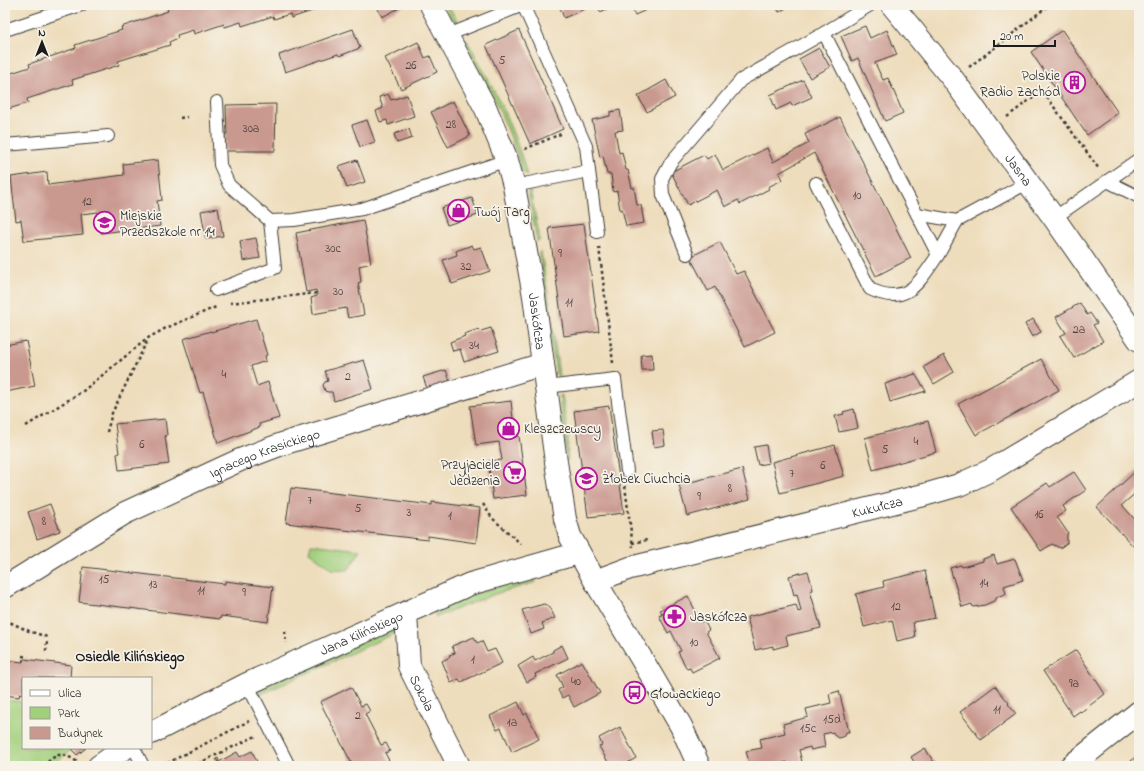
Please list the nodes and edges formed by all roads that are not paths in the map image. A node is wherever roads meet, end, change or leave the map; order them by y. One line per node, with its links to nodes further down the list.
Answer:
1 (81, 5): 5 (lane)
2 (431, 5): 7 (street, Jaskółcza)
3 (870, 5): 6 (lane)
4 (892, 5): 16 (street, Jasna)
5 (5, 30)
6 (824, 32): 19 (lane); 24 (lane)
7 (448, 35): 12 (street, Jaskółcza); 13 (lane)
8 (217, 102): 21 (lane)
9 (108, 136): 10 (lane)
10 (5, 145)
11 (1139, 159): 14 (lane)
12 (507, 160): 17 (street, Jaskółcza); 21 (lane)
13 (589, 171): 17 (lane); 23 (lane)
14 (1107, 181): 18 (lane); 20 (lane)
15 (816, 183): 25 (lane)
16 (1028, 183): 20 (street, Jasna); 22 (lane)
17 (514, 186): 28 (street, Jaskółcza)
18 (1139, 197)
19 (917, 214): 22 (lane); 25 (lane)
20 (1054, 218): 27 (street, Jasna)
21 (270, 221): 26 (lane)
22 (957, 221): 25 (lane)
23 (598, 232)
24 (687, 254)
25 (938, 255)
26 (216, 290)
27 (1139, 340)
28 (543, 364): 30 (street, Jaskółcza); 34 (street, Ignacego Krasickiego)
29 (1139, 381): 33 (street, Kukułcza)
30 (546, 387): 31 (lane); 32 (street, Jaskółcza)
31 (627, 471)
32 (579, 553): 33 (street, Jaskółcza); 35 (street, Jana Kilińskiego)
33 (595, 581): 45 (street, Jaskółcza)
34 (5, 587)
35 (406, 613): 36 (street, Jana Kilińskiego); 44 (street, Sokola)
36 (247, 684): 38 (street, Jana Kilińskiego); 43 (lane)
37 (1139, 712): 46 (street)
38 (152, 732)
39 (123, 749): 41 (street)
40 (134, 749): 42 (lane)
41 (90, 765)
42 (143, 766)
43 (289, 766)
44 (459, 766)
45 (699, 766)
46 (1071, 766)

